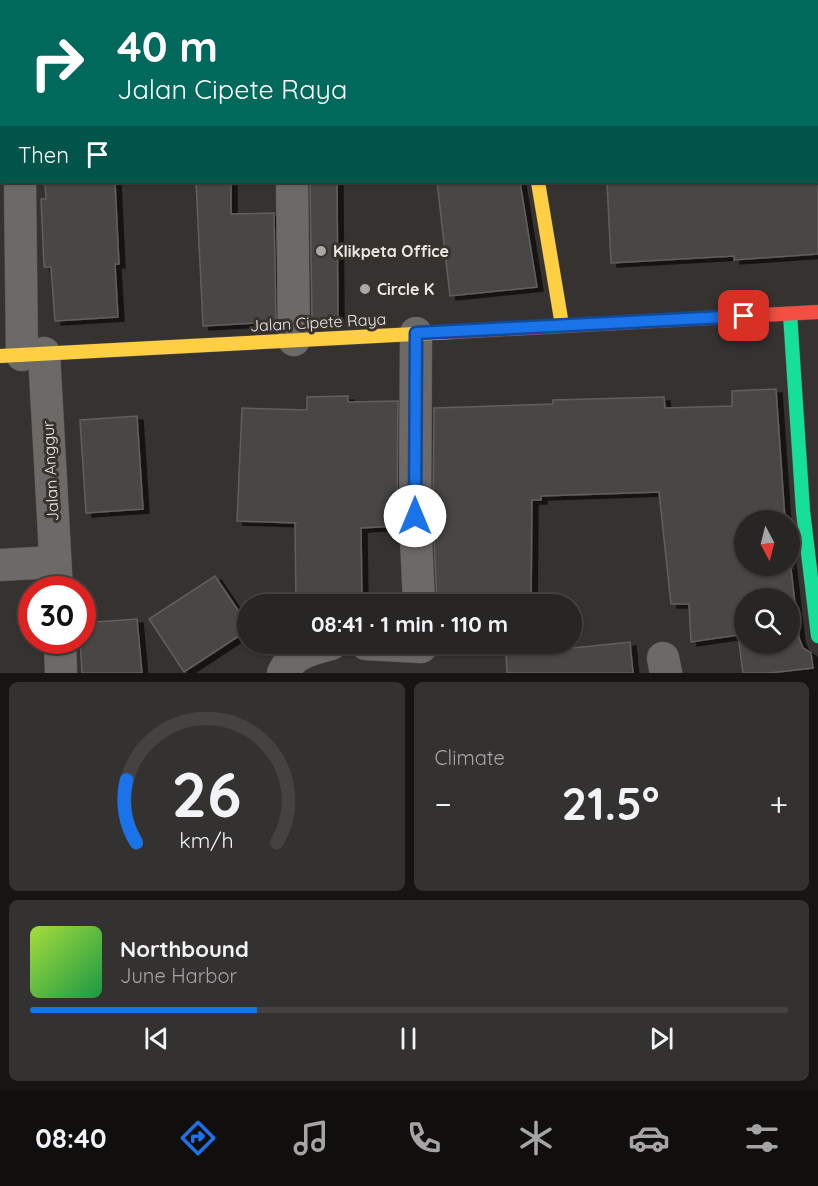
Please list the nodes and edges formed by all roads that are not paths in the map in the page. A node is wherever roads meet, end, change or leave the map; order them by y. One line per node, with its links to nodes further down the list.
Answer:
1 (20, 183): 9 (street, Jalan Anggur)
2 (292, 183): 8 (street)
3 (538, 183): 6 (main road)
4 (818, 312): 5 (main road, Jalan Cipete Raya)
5 (790, 314): 6 (main road, Jalan Cipete Raya); 13 (main road)
6 (562, 325): 7 (main road, Jalan Cipete Raya)
7 (416, 333): 8 (main road, Jalan Cipete Raya); 12 (street)
8 (294, 340): 9 (main road, Jalan Cipete Raya)
9 (22, 355): 11 (street, Jalan Anggur)
10 (0, 565): 11 (street)
11 (56, 576)
12 (419, 594)
13 (818, 636)
14 (60, 654): 16 (street)
15 (301, 654): 17 (street)
16 (61, 673)
17 (284, 673)

